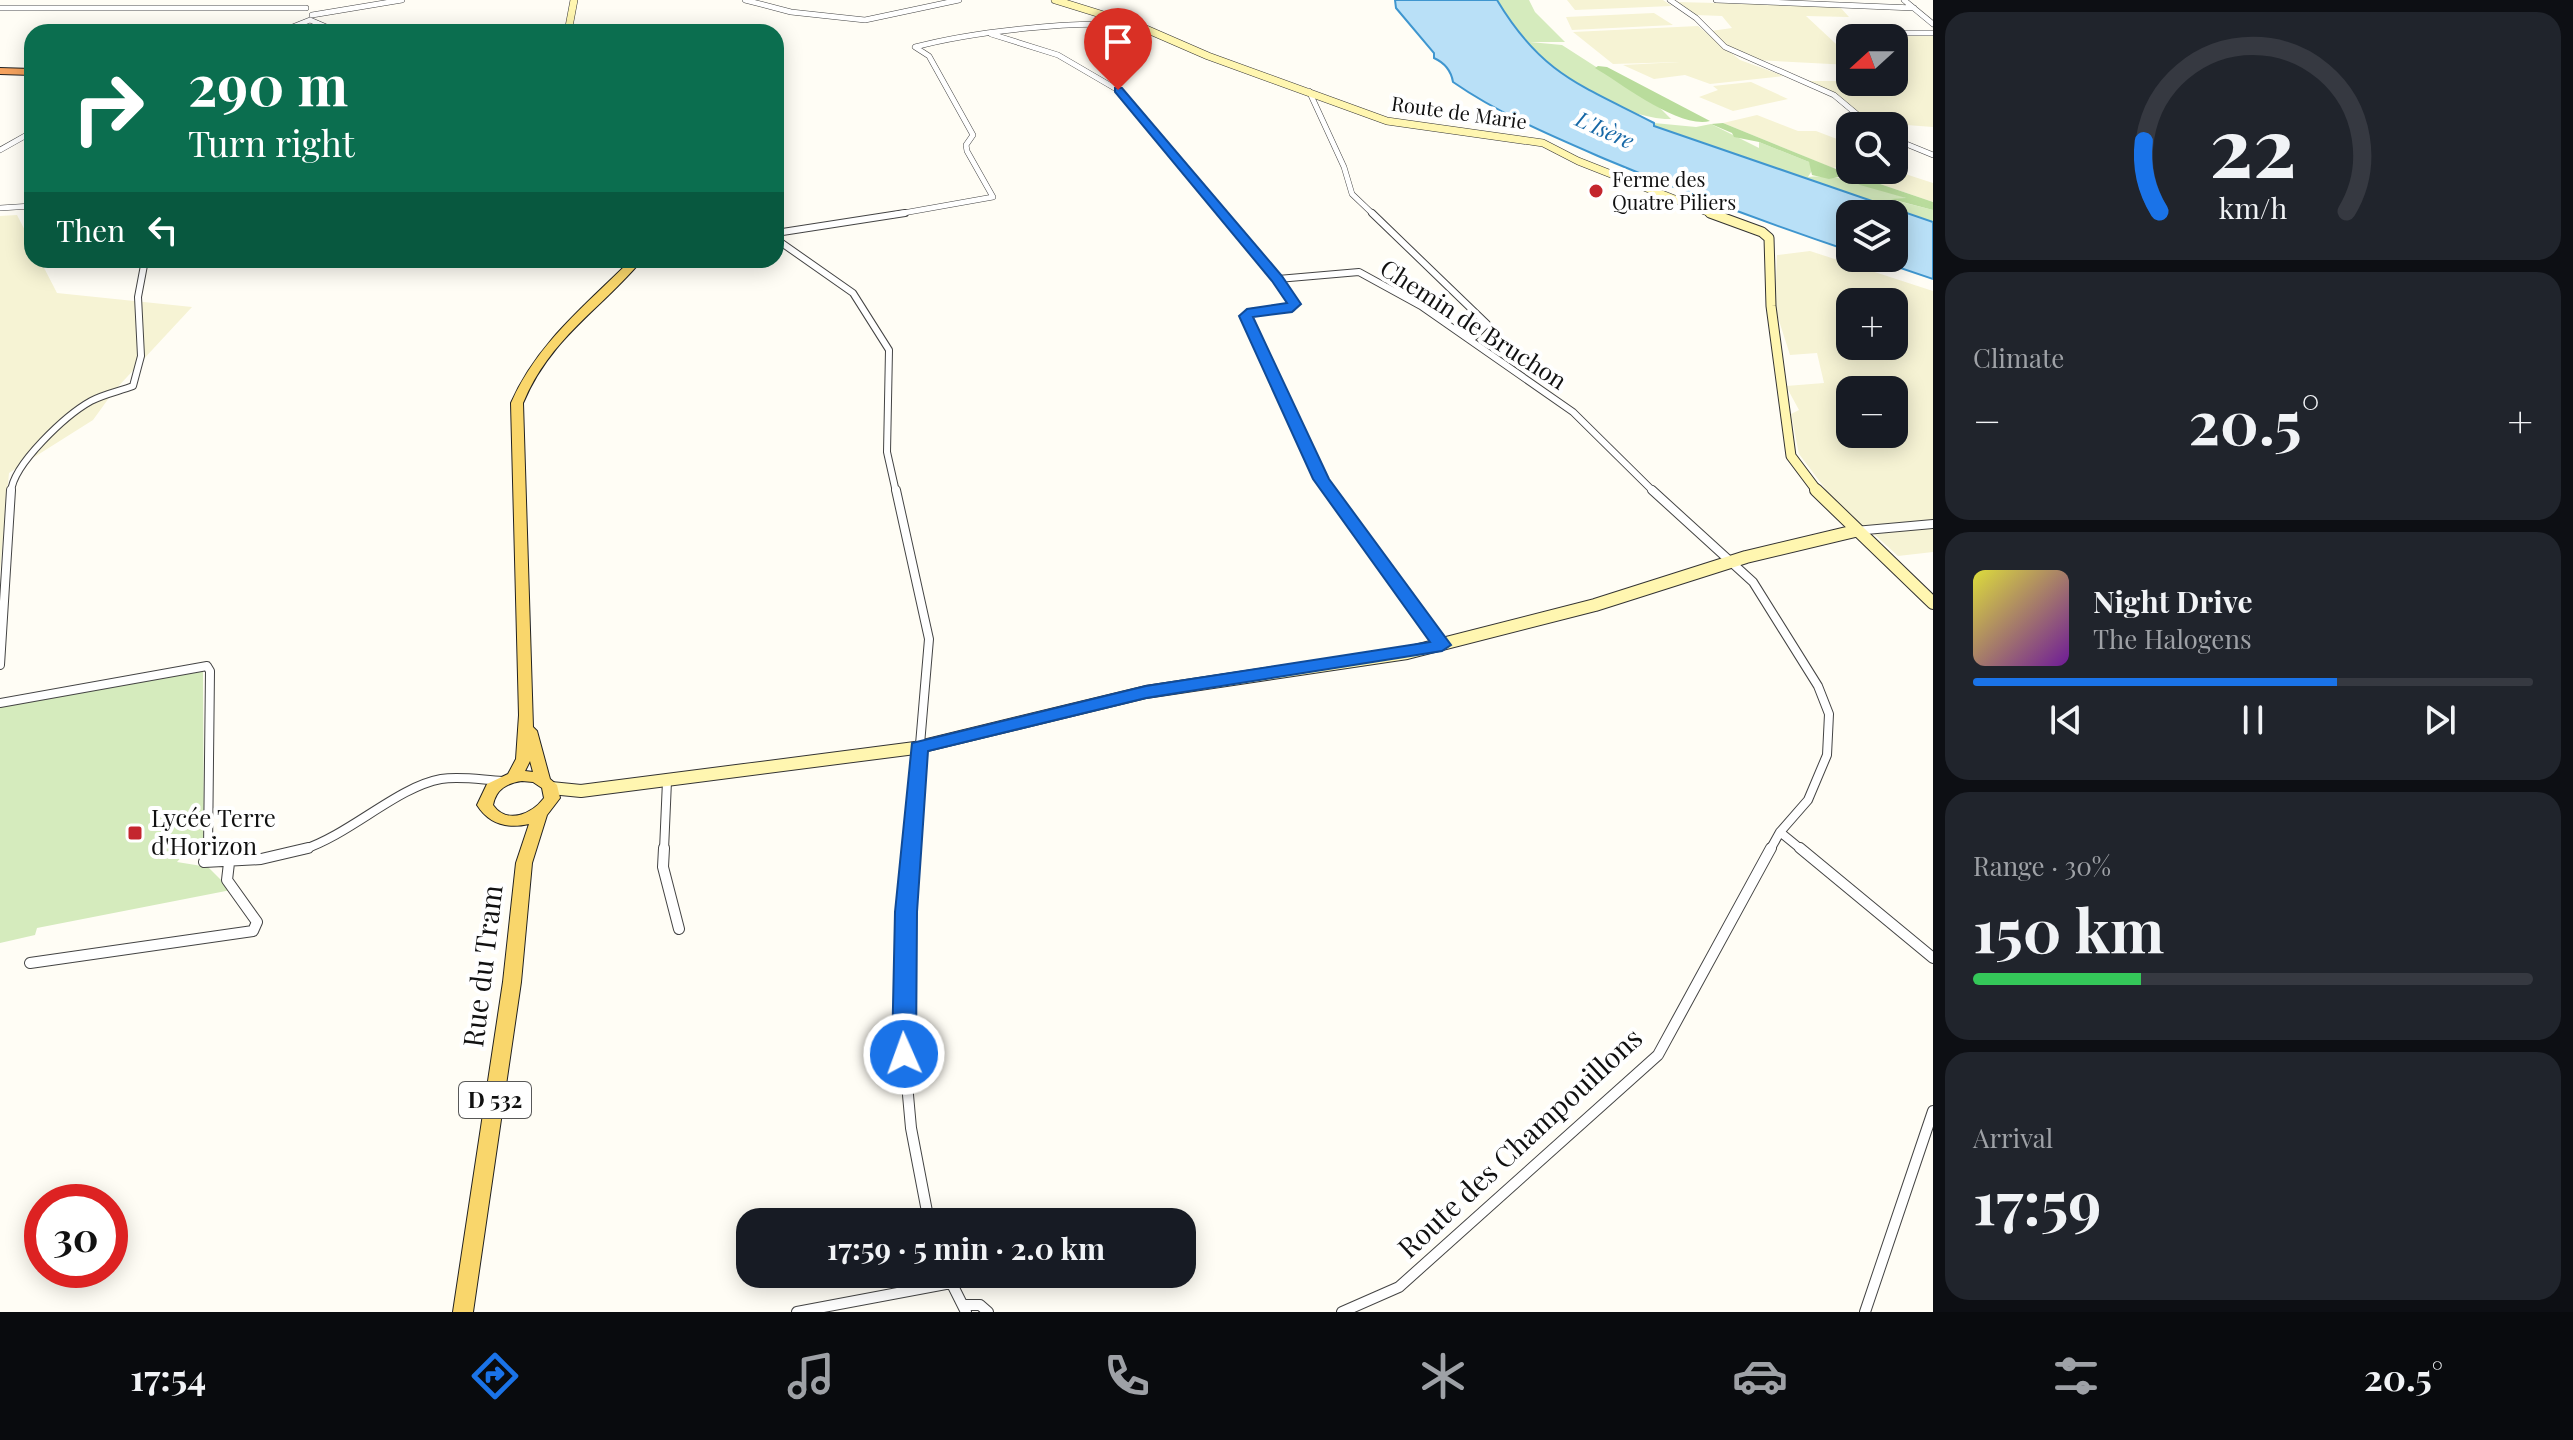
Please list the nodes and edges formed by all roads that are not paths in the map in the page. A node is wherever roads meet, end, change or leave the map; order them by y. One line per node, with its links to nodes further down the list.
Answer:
1 (302, 0): 11 (street)
2 (402, 0): 13 (street)
3 (576, 0): 16 (street)
4 (745, 0): 5 (street)
5 (959, 0)
6 (1055, 0): 18 (street, Route de Marie)
7 (1670, 0): 25 (street)
8 (1716, 0): 12 (street)
9 (1904, 0): 12 (street)
10 (0, 8): 11 (street)
11 (306, 8): 13 (street)
12 (1914, 8): 17 (street)
13 (311, 18): 14 (street); 15 (street)
14 (298, 24)
15 (323, 24)
16 (570, 24)
17 (1933, 24)
18 (1139, 26): 21 (street); 24 (street, Route de Marie)
19 (1908, 33): 20 (street)
20 (1933, 33)
21 (991, 34): 32 (street); 36 (street)
22 (0, 72): 23 (highway)
23 (24, 73)
24 (1309, 91): 37 (street); 39 (street, Route de Marie)
25 (1854, 112)
26 (24, 136): 28 (street)
27 (1908, 145): 29 (street)
28 (0, 150)
29 (1933, 155)
30 (24, 206): 31 (street)
31 (0, 208)
32 (784, 235)
33 (784, 242): 47 (street)
34 (143, 268): 42 (street)
35 (629, 268): 46 (main road)
36 (1278, 279): 37 (street, Chemin de Bruchon); 43 (street)
37 (1472, 339): 40 (street, Chemin de Bruchon)
38 (1933, 524): 39 (street)
39 (1855, 531): 40 (street); 41 (street)
40 (1733, 561): 43 (street); 54 (street, Route des Champouillons)
41 (1933, 603)
42 (2, 607): 44 (street)
43 (1442, 645): 47 (street)
44 (0, 665)
45 (0, 703): 55 (street)
46 (526, 715): 48 (main road); 52 (main road)
47 (919, 747): 50 (street); 61 (street)
48 (508, 779): 49 (street); 51 (main road); 52 (main road)
49 (475, 780): 51 (street); 55 (street)
50 (667, 781): 52 (street); 57 (street)
51 (488, 793): 53 (main road)
52 (546, 796): 53 (main road); 56 (main road, D 532)
53 (506, 821): 56 (main road, D 532)
54 (1780, 832): 58 (street); 68 (street, Route des Champouillons)
55 (229, 863): 59 (street)
56 (523, 875): 65 (main road, Rue du Tram / D 532)
57 (679, 929)
58 (1933, 958)
59 (30, 963)
60 (1933, 1111): 69 (street)
61 (926, 1208)
62 (904, 1288): 66 (street)
63 (954, 1288): 64 (street)
64 (965, 1309): 67 (street)
65 (463, 1312)
66 (797, 1312)
67 (988, 1312)
68 (1342, 1312)
69 (1865, 1312)

